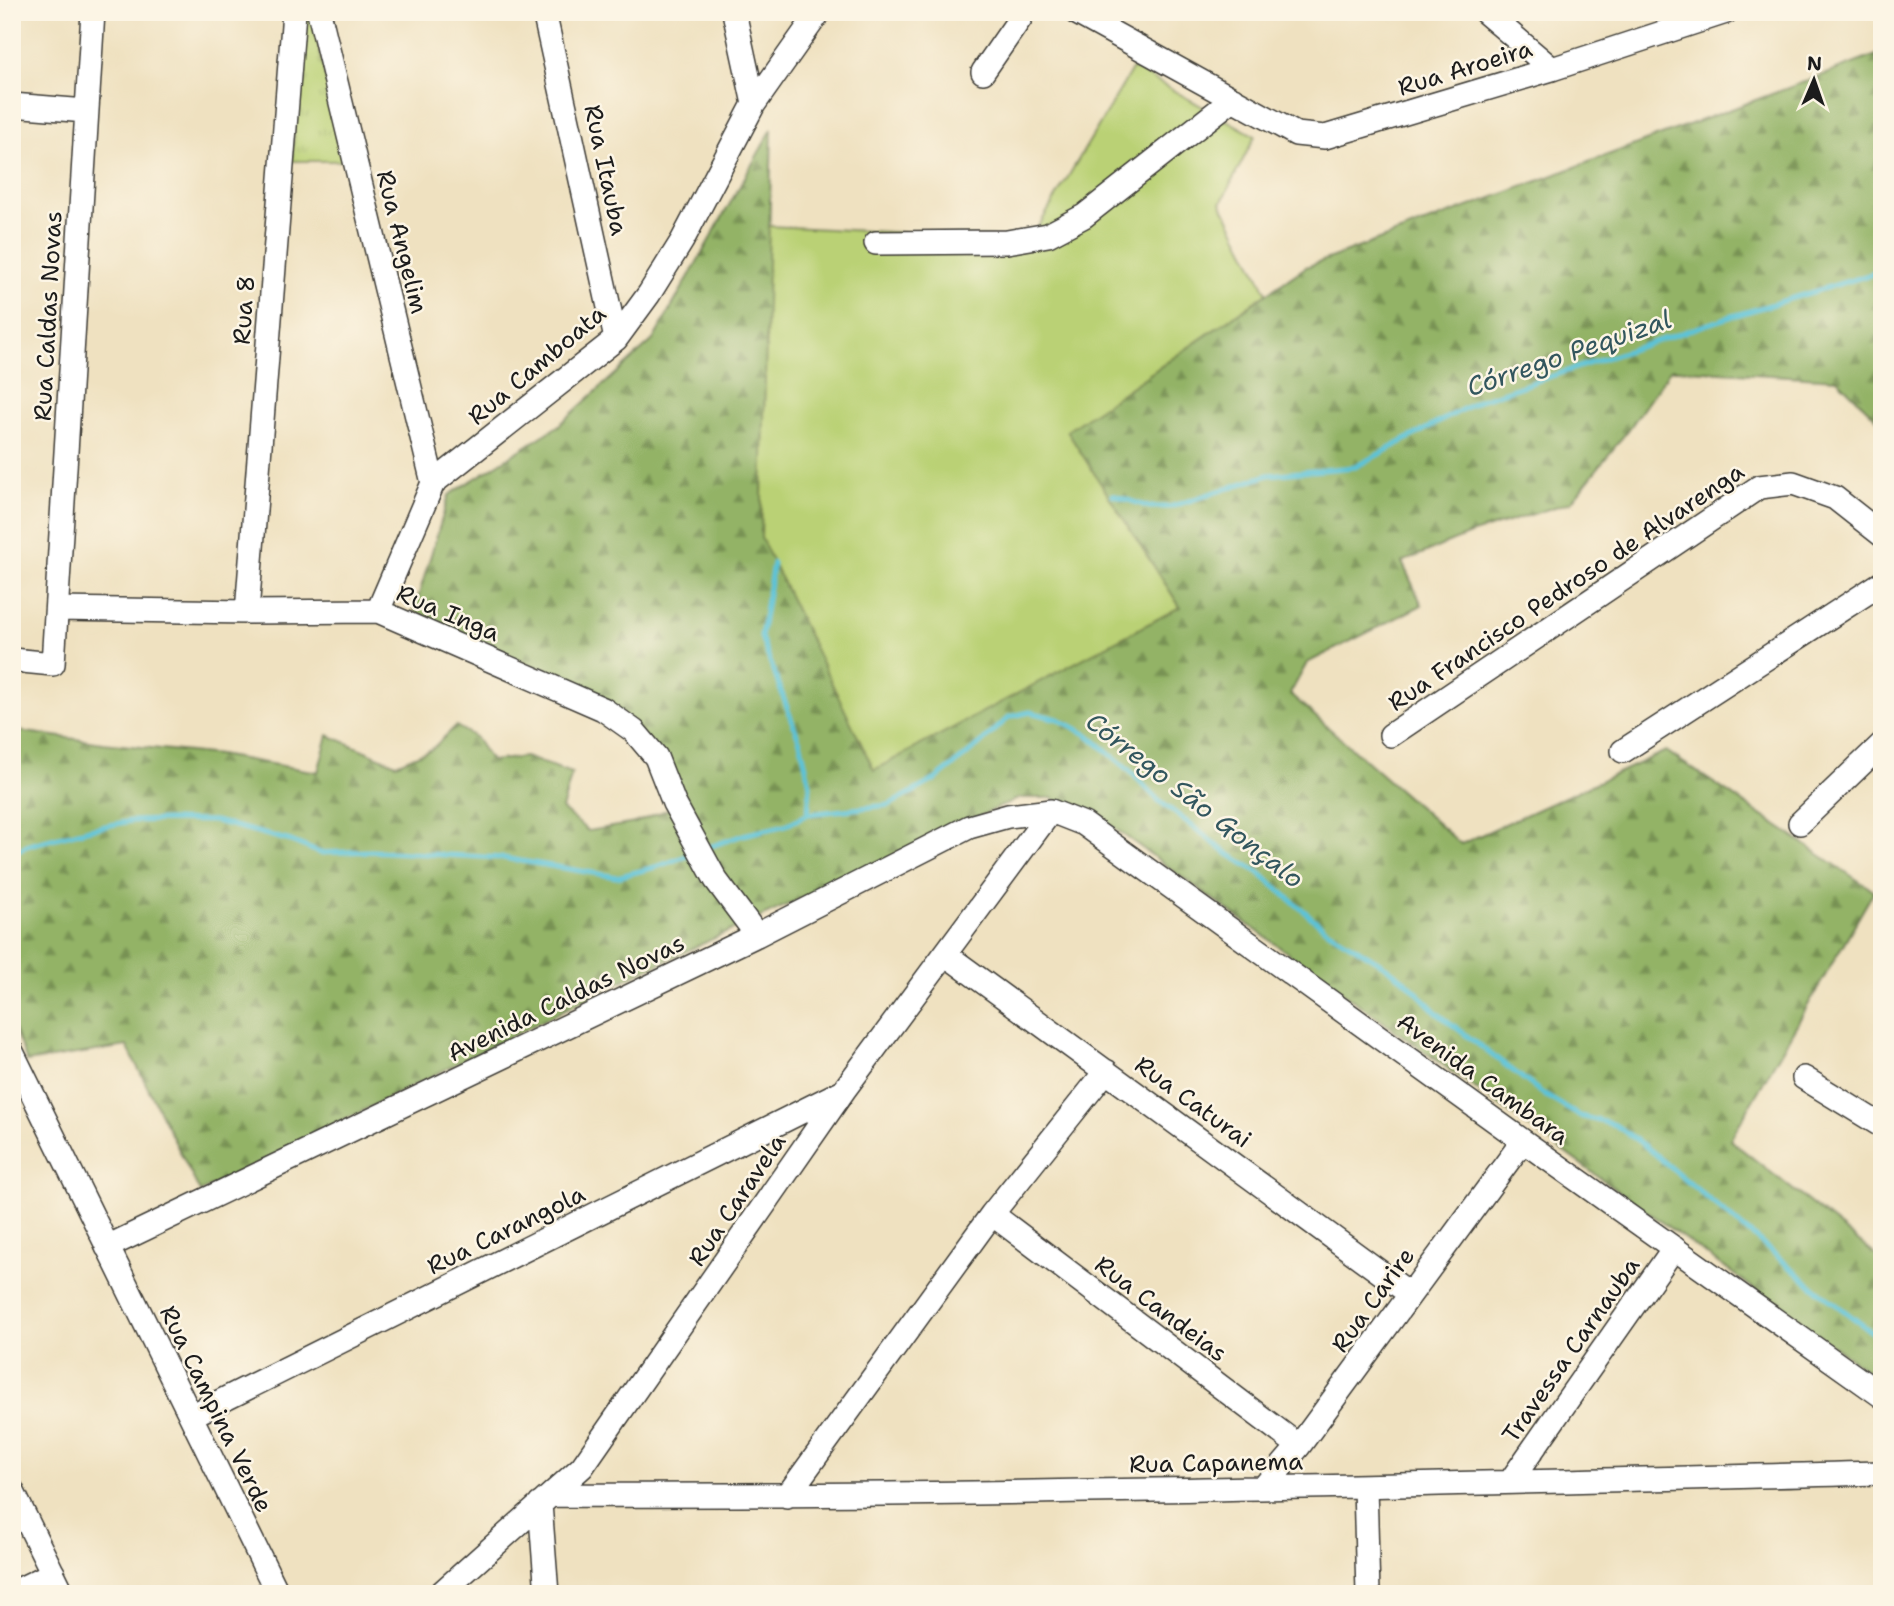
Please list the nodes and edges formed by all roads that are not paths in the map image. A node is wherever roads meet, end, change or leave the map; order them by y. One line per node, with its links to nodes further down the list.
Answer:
1 (93, 12): 16 (street, Rua Caldas Novas)
2 (294, 12): 24 (street, Rua 8)
3 (319, 12): 19 (street, Rua Angelim)
4 (544, 12): 18 (street, Rua Itauba)
5 (734, 12): 14 (street)
6 (819, 12): 14 (street, Rua Camboata)
7 (1022, 12): 12 (street)
8 (1485, 12): 11 (street)
9 (1726, 12): 11 (street, Rua Aroeira)
10 (1084, 15): 13 (street)
11 (1552, 69): 13 (street, Rua Aroeira)
12 (983, 72)
13 (1233, 99): 17 (street)
14 (754, 104): 18 (street, Rua Camboata)
15 (12, 105): 16 (street)
16 (86, 111): 22 (street, Rua Caldas Novas)
17 (876, 243)
18 (616, 339): 19 (street, Rua Camboata)
19 (433, 483): 23 (street, Rua Camboata)
20 (1882, 535): 26 (street, Rua Francisco Pedroso de Alvarenga)
21 (1882, 583): 28 (street)
22 (57, 609): 24 (street, Rua Inga); 25 (street, Rua Caldas Novas)
23 (378, 611): 24 (street, Rua Inga); 31 (street, Rua Inga)
24 (247, 612)
25 (12, 660)
26 (1391, 735)
27 (1882, 744): 30 (street)
28 (1623, 751)
29 (1051, 811): 31 (street, Avenida Caldas Novas); 32 (street, Rua Caravela); 38 (street, Avenida Cambara)
30 (1800, 823)
31 (757, 935): 40 (street, Avenida Caldas Novas)
32 (945, 954): 34 (street, Rua Caturai); 36 (street, Rua Caravela)
33 (12, 1052): 40 (street, Rua Campina Verde)
34 (1106, 1071): 39 (street); 42 (street, Rua Caturai)
35 (1804, 1078): 37 (street)
36 (845, 1090): 44 (street, Rua Carangola); 52 (street, Rua Caravela)
37 (1880, 1118)
38 (1523, 1141): 41 (street, Avenida Cambara); 42 (street, Rua Carire)
39 (992, 1214): 45 (street, Rua Candeias); 51 (street)
40 (107, 1247): 44 (street, Rua Campina Verde)
41 (1674, 1248): 43 (street, Avenida Cambara); 47 (street, Travessa Carnauba)
42 (1410, 1294): 45 (street, Rua Carire)
43 (1882, 1396)
44 (191, 1416): 55 (street, Rua Campina Verde)
45 (1299, 1446): 49 (street, Rua Carire)
46 (1882, 1473): 47 (street, Rua Capanema)
47 (1510, 1482): 48 (street, Rua Capanema)
48 (1365, 1486): 49 (street, Rua Capanema); 58 (street)
49 (1263, 1488): 51 (street, Rua Capanema)
50 (12, 1490): 53 (street)
51 (787, 1496): 52 (street, Rua Capanema)
52 (546, 1499): 56 (street, Rua Caravela); 57 (street)
53 (58, 1583): 54 (street)
54 (12, 1593)
55 (278, 1594)
56 (440, 1594)
57 (547, 1594)
58 (1368, 1594)

